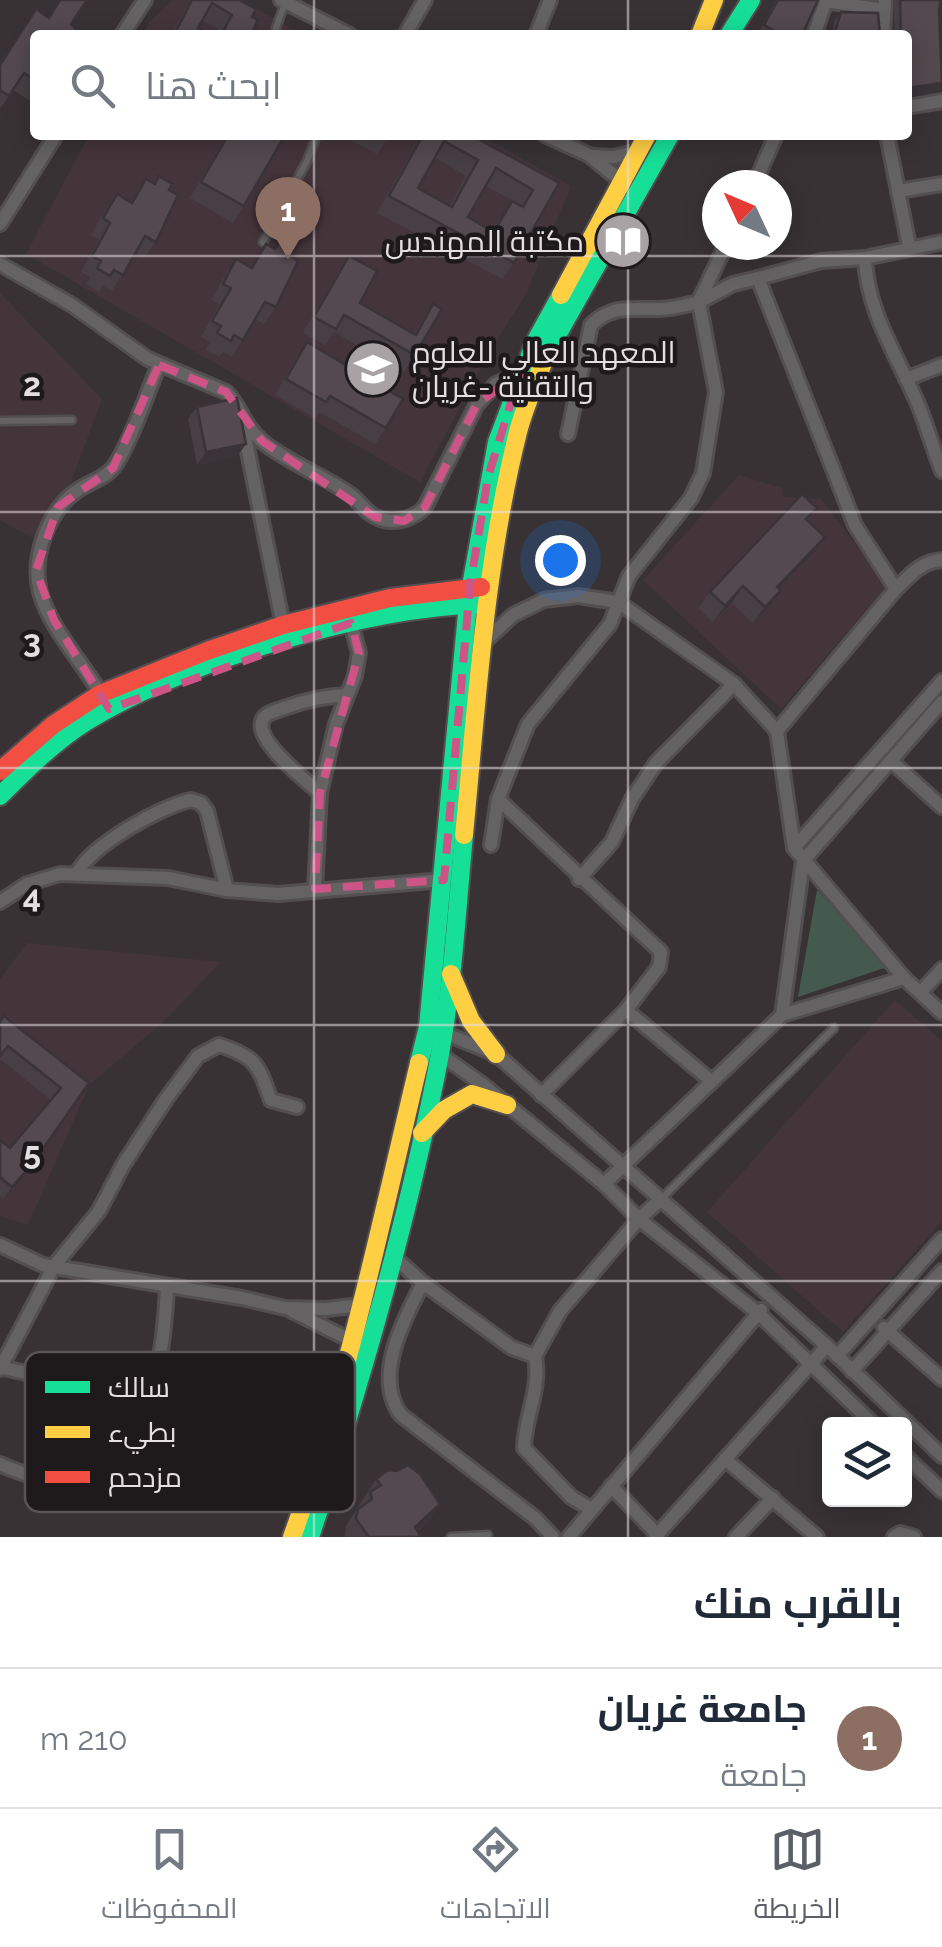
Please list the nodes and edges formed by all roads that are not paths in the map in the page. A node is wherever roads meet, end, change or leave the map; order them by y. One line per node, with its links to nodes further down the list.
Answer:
1 (145, 0): 8 (street)
2 (425, 0): 11 (street)
3 (550, 0): 12 (street)
4 (714, 0): 13 (main road)
5 (751, 0): 14 (main road)
6 (285, 1): 9 (lane); 10 (street)
7 (884, 5): 15 (street); 16 (street)
8 (125, 30)
9 (276, 30)
10 (340, 30)
11 (407, 30)
12 (538, 30)
13 (702, 30)
14 (732, 30)
15 (816, 30)
16 (883, 30)
17 (942, 101): 18 (street)
18 (912, 106)
19 (53, 140): 32 (street)
20 (314, 140): 33 (lane)
21 (556, 140): 26 (street)
22 (667, 140): 31 (main road)
23 (774, 140): 27 (street)
24 (889, 140): 30 (street)
25 (643, 143): 26 (street); 28 (main road)
26 (589, 155): 28 (street)
27 (761, 170)
28 (621, 182): 31 (street); 43 (main road)
29 (942, 184): 30 (street)
30 (898, 191): 35 (street)
31 (637, 193): 53 (main road)
32 (0, 224)
33 (263, 242)
34 (942, 242): 35 (street)
35 (909, 246): 36 (street)
36 (865, 258): 39 (street); 44 (street)
37 (719, 260): 40 (street)
38 (0, 264): 41 (street)
39 (758, 278): 40 (street); 51 (street)
40 (698, 302): 48 (street); 54 (street)
41 (159, 365): 46 (street); 61 (street)
42 (942, 365): 44 (street)
43 (520, 374): 46 (street); 52 (main road)
44 (906, 379): 49 (street)
45 (72, 420): 47 (lane)
46 (242, 420): 56 (street)
47 (0, 421)
48 (568, 434)
49 (942, 471)
50 (942, 560): 51 (street)
51 (896, 589): 63 (street)
52 (469, 595): 53 (main road); 55 (main road); 56 (main road); 75 (main road)
53 (490, 596): 57 (main road)
54 (618, 602): 57 (street); 59 (street); 68 (street)
55 (351, 623): 60 (street); 61 (main road)
56 (283, 625): 61 (main road)
57 (482, 644): 80 (main road)
58 (942, 681): 71 (street)
59 (734, 684): 63 (street); 74 (street)
60 (347, 695): 66 (street); 66 (street)
61 (104, 702): 65 (main road); 67 (main road)
62 (942, 702): 64 (street)
63 (777, 731): 71 (street)
64 (891, 761): 69 (street); 72 (street)
65 (0, 771)
66 (320, 793): 76 (street)
67 (0, 796)
68 (498, 799): 70 (street); 74 (street)
69 (942, 807)
70 (492, 845)
71 (794, 848): 72 (street)
72 (803, 860): 81 (street); 85 (street)
73 (77, 873): 77 (street); 77 (street); 78 (street)
74 (579, 878): 84 (street)
75 (444, 880): 76 (street); 87 (main road)
76 (315, 889): 77 (street)
77 (228, 890)
78 (0, 902)
79 (942, 969): 82 (street)
80 (451, 974): 87 (main road); 88 (main road)
81 (904, 978): 82 (street); 85 (street)
82 (920, 992): 83 (street)
83 (940, 1009)
84 (626, 1010): 89 (street); 90 (street)
85 (782, 1015): 89 (street)
86 (834, 1028): 96 (lane)
87 (433, 1039): 88 (street); 91 (street); 93 (main road); 106 (main road)
88 (496, 1054): 90 (street)
89 (710, 1080): 94 (street)
90 (541, 1095): 94 (street)
91 (507, 1105): 93 (main road); 95 (street)
92 (297, 1106): 101 (street)
93 (421, 1134): 100 (main road)
94 (622, 1166): 95 (street); 96 (street)
95 (604, 1184): 97 (street)
96 (660, 1200): 97 (street); 105 (street)
97 (639, 1219): 108 (street); 115 (street)
98 (942, 1239): 109 (street)
99 (0, 1244): 101 (street)
100 (393, 1256): 103 (street); 122 (main road)
101 (54, 1266): 104 (street); 118 (street)
102 (942, 1271): 110 (street)
103 (423, 1283): 115 (street); 141 (street)
104 (166, 1286): 107 (street); 113 (street)
105 (771, 1298): 108 (street); 112 (street)
106 (361, 1305): 107 (street); 111 (main road)
107 (286, 1308): 111 (street)
108 (758, 1313): 117 (street); 129 (street)
109 (872, 1316): 110 (street); 116 (street)
110 (888, 1332): 119 (street); 121 (street)
111 (352, 1341): 114 (main road)
112 (826, 1346): 116 (street); 117 (street)
113 (159, 1352)
114 (349, 1352)
115 (534, 1356): 132 (street)
116 (838, 1356): 119 (street)
117 (810, 1363): 123 (street); 125 (street)
118 (0, 1368): 120 (street)
119 (852, 1370): 124 (street)
120 (25, 1373)
121 (942, 1380)
122 (355, 1393)
123 (866, 1417)
124 (942, 1456)
125 (725, 1459): 131 (street); 136 (street)
126 (912, 1463): 130 (street)
127 (0, 1464): 128 (street)
128 (25, 1472)
129 (611, 1486): 132 (street); 136 (street)
130 (942, 1491)
131 (773, 1498): 137 (street); 143 (street)
132 (591, 1509): 142 (street)
133 (301, 1512): 138 (main road)
134 (319, 1512): 139 (main road)
135 (488, 1535): 140 (lane)
136 (656, 1535)
137 (814, 1536)
138 (292, 1537)
139 (310, 1537)
140 (450, 1537)
141 (553, 1537)
142 (569, 1537)
143 (736, 1537)
144 (894, 1537): 145 (street)
145 (914, 1537)

